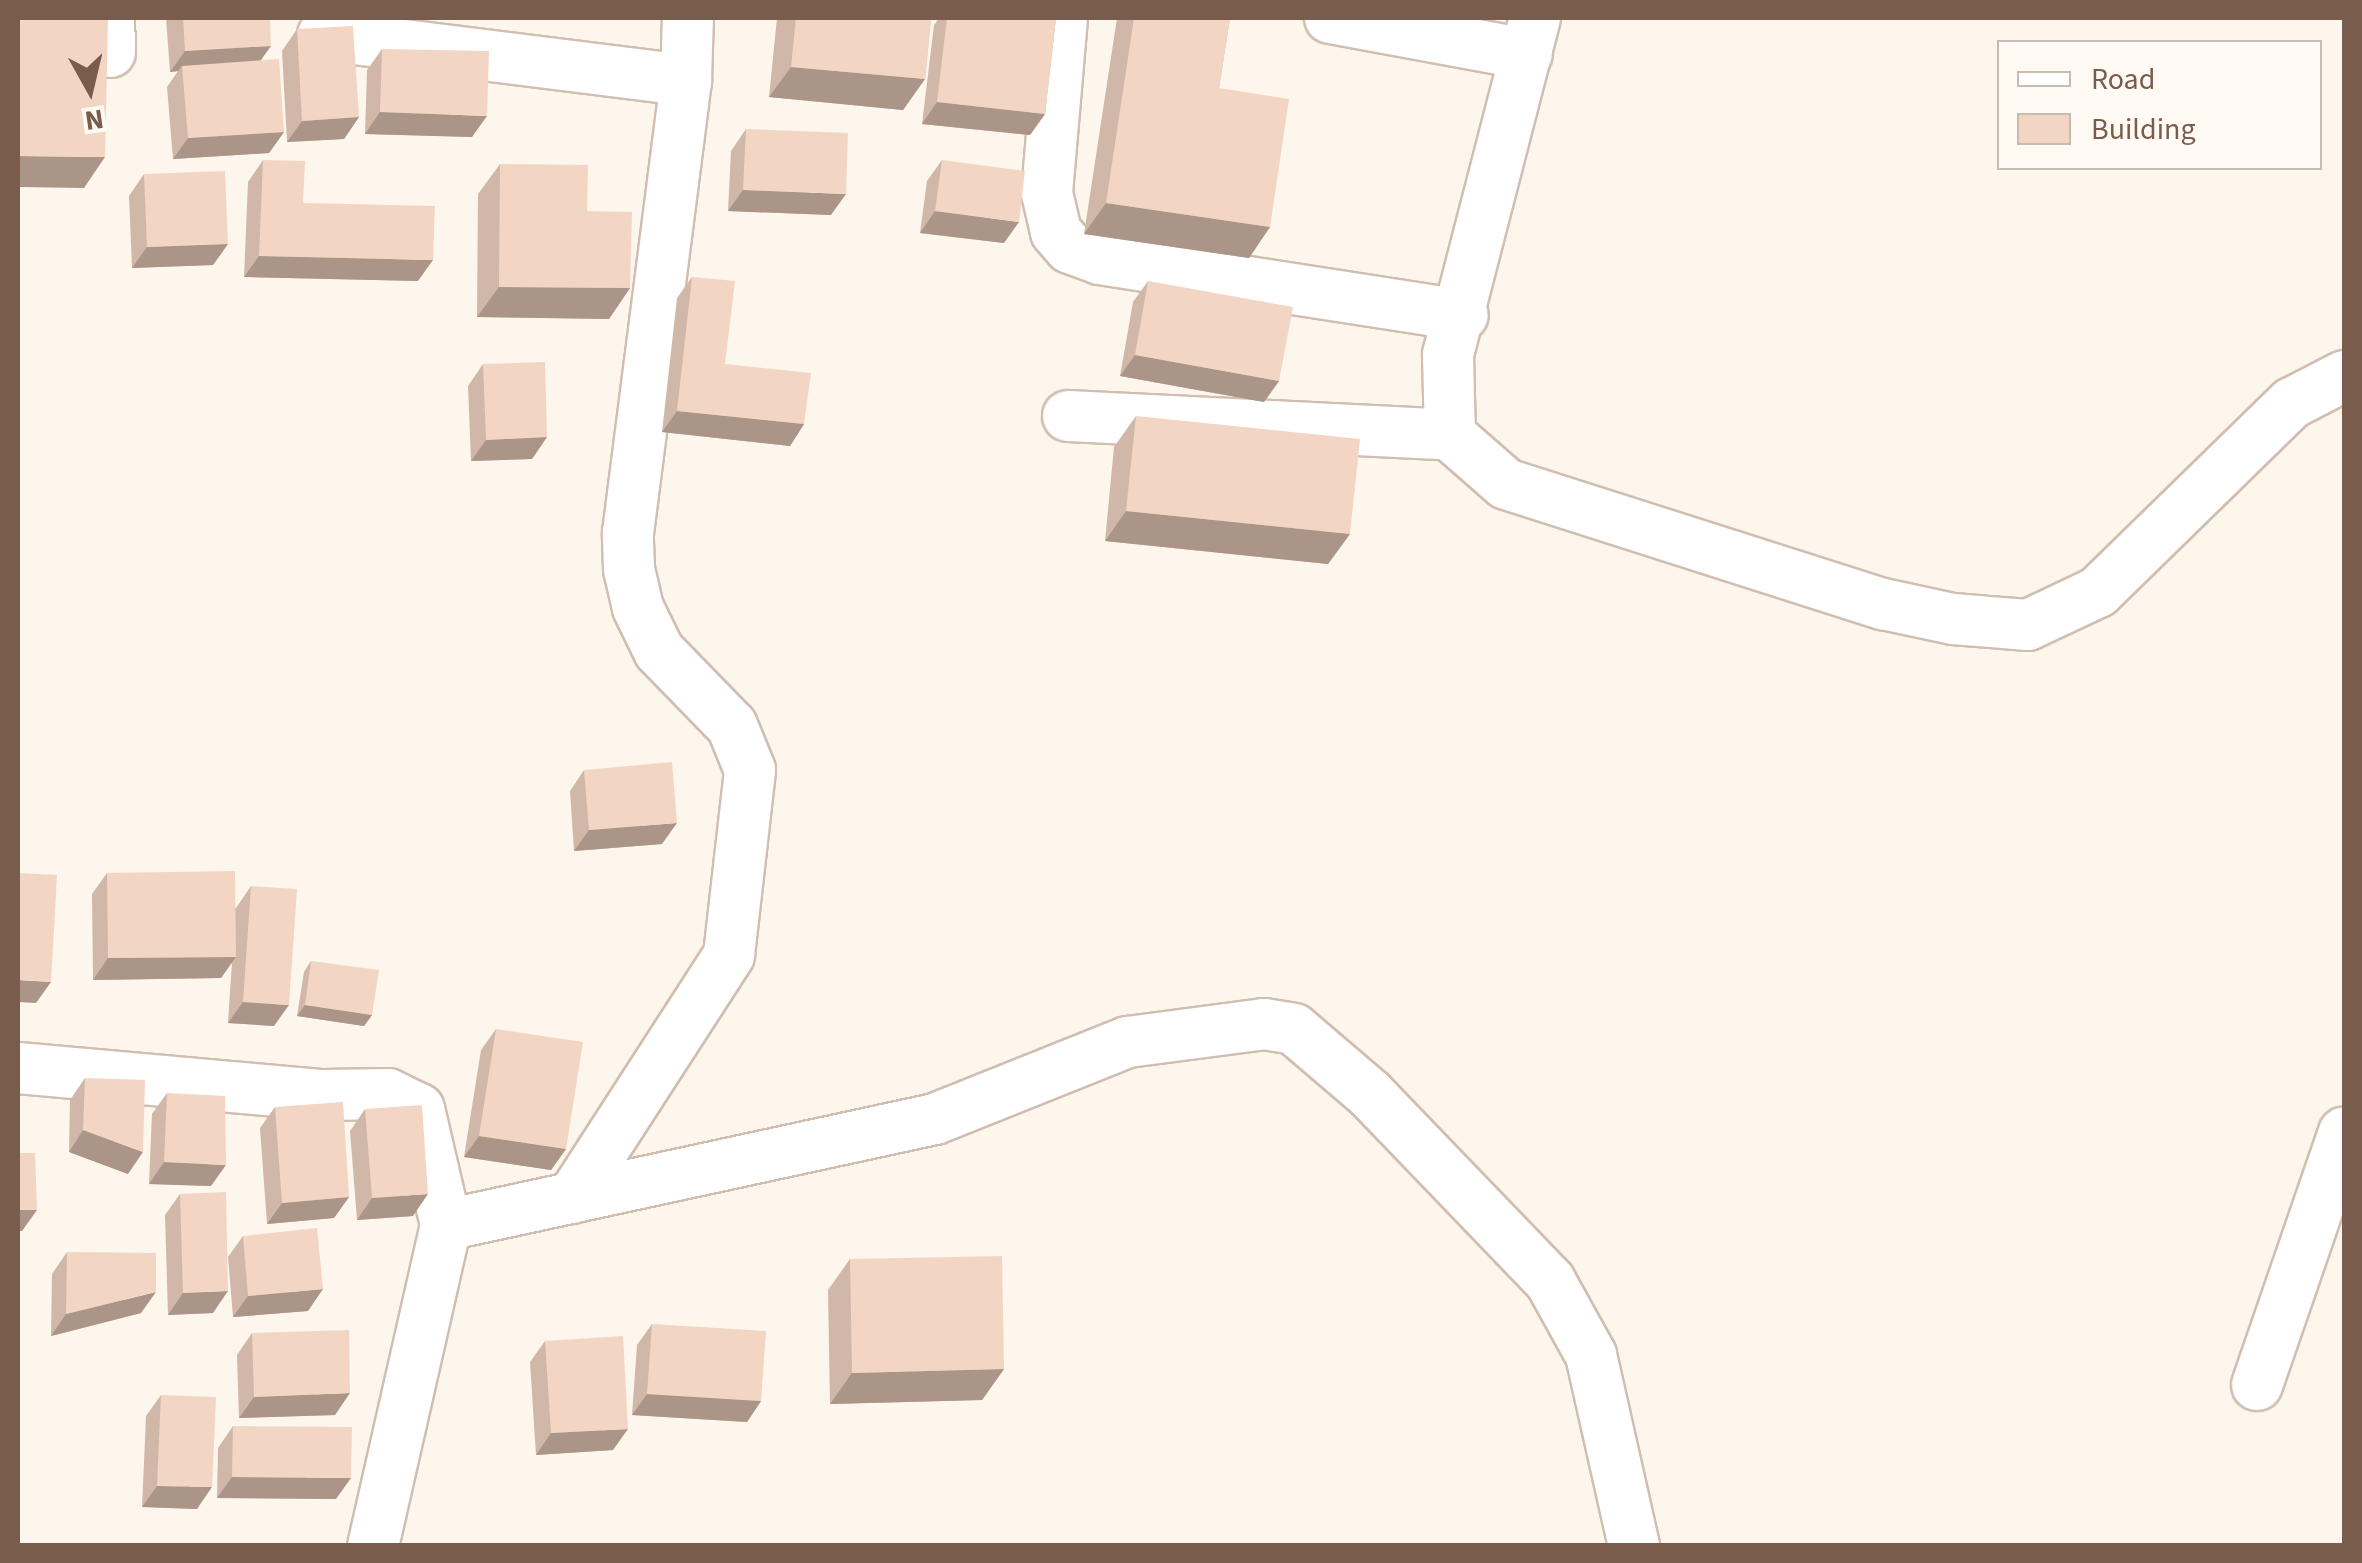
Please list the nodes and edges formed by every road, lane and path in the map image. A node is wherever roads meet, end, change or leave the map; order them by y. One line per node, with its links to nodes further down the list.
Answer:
1 (688, 18): 6 (street)
2 (1062, 18): 7 (street)
3 (1330, 18): 5 (street)
4 (322, 35): 6 (street)
5 (1531, 36): 7 (street)
6 (686, 80): 13 (street)
7 (1462, 315): 10 (street)
8 (2344, 376): 10 (street)
9 (1068, 416): 10 (street)
10 (1450, 435)
11 (18, 1068): 14 (street)
12 (2344, 1133): 15 (street)
13 (572, 1198): 14 (street); 17 (street)
14 (446, 1225): 16 (street)
15 (2257, 1385)
16 (372, 1546)
17 (1634, 1546)

